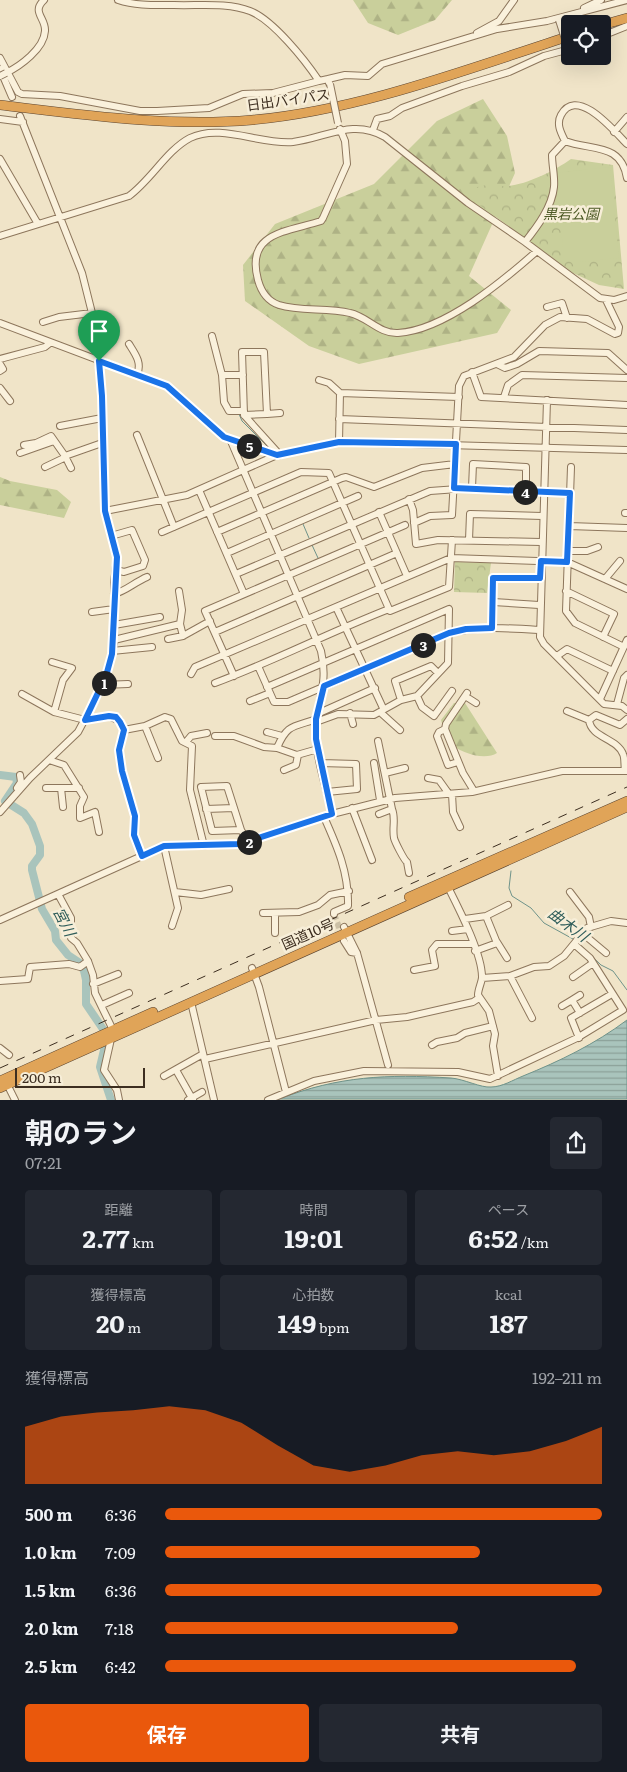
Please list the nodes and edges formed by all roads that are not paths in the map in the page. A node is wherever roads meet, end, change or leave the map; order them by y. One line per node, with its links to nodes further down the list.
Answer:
1 (44, 0): 17 (street)
2 (118, 0): 18 (street)
3 (514, 0): 13 (street)
4 (601, 0): 6 (street)
5 (627, 0): 6 (street)
6 (576, 12): 7 (street)
7 (559, 18): 10 (street, bridge); 13 (street)
8 (627, 18): 9 (highway)
9 (611, 23)
10 (561, 25)
11 (627, 26): 12 (street)
12 (611, 32)
13 (471, 37): 19 (street)
14 (561, 39): 21 (highway, 日出バイパス)
15 (561, 50): 24 (street)
16 (0, 58): 17 (street)
17 (4, 72): 18 (street); 20 (street)
18 (319, 81): 19 (street)
19 (329, 82): 25 (street, bridge)
20 (12, 97)
21 (0, 105)
22 (627, 117): 26 (street)
23 (0, 119): 31 (street)
24 (372, 130): 25 (street); 34 (street)
25 (340, 131): 31 (street); 35 (street)
26 (614, 132): 27 (street); 28 (street)
27 (565, 141): 30 (street); 34 (street)
28 (626, 142)
29 (0, 159): 32 (street)
30 (627, 178)
31 (60, 219): 32 (street); 39 (street)
32 (38, 224): 33 (street)
33 (0, 236)
34 (525, 242): 35 (street)
35 (537, 251): 37 (street)
36 (627, 296): 37 (street)
37 (606, 300): 40 (street)
38 (547, 307): 40 (street)
39 (92, 313): 41 (street); 47 (street)
40 (567, 318): 49 (street)
41 (44, 322)
42 (0, 324): 44 (street)
43 (212, 336): 53 (street)
44 (50, 343): 46 (street); 47 (street)
45 (130, 344): 55 (street)
46 (0, 360)
47 (99, 361): 55 (street); 68 (street)
48 (0, 364): 51 (street)
49 (497, 364): 50 (street); 52 (street)
50 (627, 370)
51 (0, 371)
52 (472, 372): 60 (street); 61 (street)
53 (222, 375): 54 (street); 65 (street)
54 (243, 375): 65 (street); 67 (street)
55 (137, 376): 75 (street)
56 (627, 378): 61 (street)
57 (319, 380): 59 (street)
58 (0, 388): 63 (street)
59 (340, 393): 60 (street); 69 (street)
60 (459, 397): 70 (street)
61 (504, 398): 62 (street)
62 (546, 400): 64 (street); 72 (street)
63 (10, 401)
64 (627, 405)
65 (244, 413): 67 (street); 84 (street)
66 (280, 413): 67 (street)
67 (267, 414)
68 (102, 418): 71 (street); 78 (street)
69 (339, 419): 70 (street); 77 (street)
70 (458, 424): 72 (street); 79 (street)
71 (60, 426)
72 (546, 426): 73 (street); 81 (street)
73 (627, 430)
74 (137, 435): 101 (street)
75 (230, 439): 84 (street); 90 (street)
76 (54, 441): 80 (street); 83 (street); 85 (street)
77 (339, 442): 79 (street); 84 (street)
78 (102, 443): 85 (street); 103 (street)
79 (456, 444): 81 (street); 86 (street)
80 (24, 445)
81 (545, 447): 82 (street); 97 (street)
82 (627, 450)
83 (20, 453)
84 (278, 455): 90 (street)
85 (65, 456): 88 (street); 89 (street)
86 (455, 464): 91 (street); 92 (street)
87 (571, 467): 98 (street)
88 (45, 468)
89 (71, 468)
90 (243, 471): 94 (street); 95 (street)
91 (333, 482): 95 (street); 102 (street); 105 (street)
92 (454, 488): 93 (street); 100 (street); 108 (street)
93 (472, 488): 96 (street); 96 (street)
94 (199, 490): 101 (street); 104 (street)
95 (252, 492): 104 (street); 105 (street)
96 (526, 492): 97 (street)
97 (544, 492): 98 (street); 107 (street)
98 (570, 493): 111 (street)
99 (358, 496): 102 (street)
100 (409, 499): 106 (street); 108 (street)
101 (162, 501): 103 (street); 112 (street)
102 (342, 503): 109 (street); 117 (street)
103 (105, 511): 118 (street)
104 (208, 511): 112 (street); 115 (street)
105 (260, 512): 115 (street); 117 (street)
106 (379, 512): 109 (street); 116 (street)
107 (542, 516): 120 (street); 121 (street)
108 (414, 523): 119 (street)
109 (351, 524): 122 (street); 127 (street)
110 (405, 525): 116 (street)
111 (569, 526): 113 (street); 124 (street)
112 (174, 527): 114 (street)
113 (627, 528)
114 (162, 532)
115 (217, 532): 125 (street)
116 (388, 532): 122 (street); 126 (street)
117 (270, 534): 125 (street); 127 (street)
118 (111, 536): 133 (street); 133 (street)
119 (452, 540): 120 (street); 128 (street)
120 (469, 540): 121 (street)
121 (541, 542): 129 (street)
122 (360, 544): 132 (street); 135 (street)
123 (598, 547): 124 (street)
124 (568, 551): 131 (street)
125 (227, 553): 134 (street)
126 (397, 553): 132 (street); 136 (street)
127 (279, 555): 134 (street); 135 (street)
128 (451, 558): 129 (street); 136 (street); 151 (street)
129 (541, 561): 131 (street); 138 (street)
130 (620, 561): 139 (street)
131 (567, 562): 139 (street); 143 (street)
132 (370, 565): 140 (street); 146 (street)
133 (116, 570): 144 (street)
134 (236, 574): 145 (street)
135 (288, 575): 145 (street); 146 (street)
136 (407, 576): 140 (street)
137 (146, 577): 144 (street)
138 (540, 578): 147 (street); 148 (street)
139 (605, 579): 141 (street)
140 (380, 588): 149 (street); 151 (street)
141 (627, 588)
142 (179, 591): 156 (street)
143 (566, 591): 164 (street); 164 (street)
144 (114, 594): 150 (street)
145 (244, 594): 155 (street)
146 (297, 596): 154 (street); 161 (street)
147 (493, 602): 148 (street); 159 (street)
148 (539, 605): 160 (street)
149 (336, 607): 154 (street); 158 (street)
150 (114, 609): 152 (street); 157 (street)
151 (389, 610): 158 (street)
152 (92, 612)
153 (160, 618): 157 (street)
154 (307, 619): 167 (street); 172 (street)
155 (210, 621): 161 (street); 163 (street)
156 (180, 624): 163 (street); 166 (street)
157 (114, 625): 166 (street)
158 (344, 628): 167 (street); 170 (street)
159 (492, 628): 160 (street); 162 (street)
160 (539, 630): 173 (street)
161 (214, 632): 172 (street)
162 (449, 633): 170 (street); 177 (street); 179 (street)
163 (183, 636): 165 (street)
164 (603, 637): 168 (street)
165 (168, 639)
166 (114, 640): 171 (street)
167 (316, 640): 174 (street); 176 (street)
168 (625, 644): 178 (street)
169 (152, 647): 171 (street)
170 (355, 648): 174 (street); 177 (street)
171 (112, 651): 185 (street)
172 (225, 655): 180 (street); 182 (street)
173 (557, 656): 178 (street); 192 (street)
174 (323, 661): 186 (street); 188 (street)
175 (52, 662): 200 (street)
176 (258, 666): 182 (street); 188 (street)
177 (366, 669): 186 (street); 187 (street)
178 (613, 671): 192 (street)
179 (438, 673): 191 (street); 193 (street)
180 (191, 674)
181 (627, 675): 196 (street)
182 (234, 676): 183 (street)
183 (215, 682)
184 (128, 684): 185 (street)
185 (103, 685): 204 (street)
186 (324, 686): 188 (street); 202 (street)
187 (375, 688): 197 (street); 202 (street)
188 (268, 690): 194 (street)
189 (452, 691): 191 (street)
190 (22, 694): 200 (street)
191 (417, 696): 193 (street)
192 (600, 699): 196 (street)
193 (401, 700): 197 (street)
194 (250, 701)
195 (476, 703): 208 (street)
196 (617, 704): 198 (street)
197 (382, 710): 201 (street); 210 (street)
198 (627, 710)
199 (567, 711): 205 (street)
200 (54, 712): 204 (street)
201 (350, 713): 202 (street); 206 (street)
202 (317, 718): 214 (street); 218 (street)
203 (627, 719): 205 (street)
204 (85, 720): 209 (street); 221 (street)
205 (589, 720): 227 (street)
206 (353, 724)
207 (145, 726): 209 (street); 216 (street); 220 (street)
208 (445, 729): 222 (street); 222 (street)
209 (124, 730): 257 (street)
210 (400, 730)
211 (267, 732): 214 (street)
212 (207, 733): 216 (street)
213 (214, 736): 217 (street)
214 (282, 736): 217 (street)
215 (378, 741): 228 (street)
216 (186, 742): 256 (street)
217 (277, 748): 219 (street)
218 (318, 750): 219 (street); 223 (street)
219 (298, 755): 226 (street)
220 (158, 758)
221 (49, 760): 233 (street); 238 (street)
222 (458, 762): 234 (street)
223 (321, 763): 235 (street); 235 (street)
224 (374, 763): 239 (street)
225 (405, 768): 228 (street)
226 (284, 770)
227 (626, 770): 234 (street)
228 (385, 773): 237 (street)
229 (20, 775): 238 (street)
230 (428, 778): 236 (street)
231 (46, 788): 232 (street)
232 (62, 788): 233 (street); 241 (street)
233 (79, 788): 253 (street)
234 (474, 791): 236 (street)
235 (327, 792): 248 (street)
236 (450, 794): 237 (street); 251 (street)
237 (390, 798): 239 (street); 246 (street)
238 (12, 799): 247 (street)
239 (380, 800): 244 (street)
240 (627, 800): 260 (highway, 国道10号)
241 (62, 807)
242 (627, 807): 260 (highway, 国道10号)
243 (234, 808): 245 (street); 245 (street); 252 (street)
244 (352, 808): 248 (street); 258 (street)
245 (206, 809): 252 (street)
246 (392, 809): 249 (street); 259 (street)
247 (2, 810)
248 (332, 814): 250 (street)
249 (379, 814)
250 (324, 817): 254 (street); 262 (street)
251 (460, 827)
252 (241, 830): 254 (street)
253 (99, 832)
254 (249, 842): 256 (street)
255 (164, 846): 256 (street); 257 (street); 263 (street)
256 (204, 846)
257 (142, 856): 265 (street)
258 (372, 860)
259 (409, 873)
260 (447, 884): 271 (street); 279 (highway, 国道10号)
261 (229, 889): 263 (street)
262 (349, 891): 268 (street); 269 (street)
263 (176, 892): 274 (street)
264 (570, 892): 275 (street)
265 (58, 894): 272 (street); 286 (street)
266 (508, 905): 270 (street)
267 (263, 913): 268 (street)
268 (275, 913): 278 (street)
269 (334, 914)
270 (486, 916): 271 (street); 281 (street)
271 (465, 919): 276 (street)
272 (0, 920)
273 (627, 923): 275 (street)
274 (172, 926)
275 (591, 927): 280 (street)
276 (468, 929): 277 (street); 283 (street)
277 (452, 931)
278 (275, 933)
279 (345, 933): 289 (highway, 国道10号); 306 (street)
280 (582, 933): 282 (street); 284 (street)
281 (497, 942): 283 (street); 285 (street)
282 (575, 942): 287 (street); 291 (street)
283 (474, 948): 288 (street); 293 (street)
284 (606, 953)
285 (507, 958)
286 (88, 961): 294 (street); 295 (street)
287 (593, 963): 292 (street); 297 (street)
288 (414, 970)
289 (253, 971): 301 (highway, 国道10号); 308 (highway, 国道10号); 310 (street)
290 (118, 974): 295 (street)
291 (510, 976): 293 (street); 305 (street)
292 (573, 977)
293 (482, 978): 299 (street)
294 (0, 981)
295 (93, 984): 302 (street)
296 (129, 992): 302 (street)
297 (612, 994): 304 (street); 309 (street)
298 (580, 995): 300 (street)
299 (479, 998): 306 (street); 307 (street)
300 (572, 1000): 303 (street); 304 (street)
301 (191, 1002): 308 (highway, 国道10号); 314 (street)
302 (102, 1005): 308 (street)
303 (562, 1006)
304 (580, 1013): 309 (street)
305 (532, 1018)
306 (376, 1020): 310 (street); 315 (street)
307 (493, 1026): 311 (street); 318 (street)
308 (112, 1033): 319 (highway, 国道10号); 324 (street)
309 (579, 1038): 318 (street)
310 (274, 1044): 314 (street); 321 (street)
311 (432, 1045)
312 (0, 1048): 313 (street)
313 (9, 1055)
314 (204, 1056): 316 (street); 325 (street)
315 (388, 1066)
316 (176, 1070): 317 (street); 322 (street)
317 (164, 1076)
318 (498, 1076): 321 (street)
319 (3, 1083): 323 (street)
320 (202, 1092): 322 (street)
321 (286, 1092): 326 (street)
322 (191, 1099)
323 (16, 1100)
324 (119, 1100)
325 (214, 1100)
326 (268, 1100)

